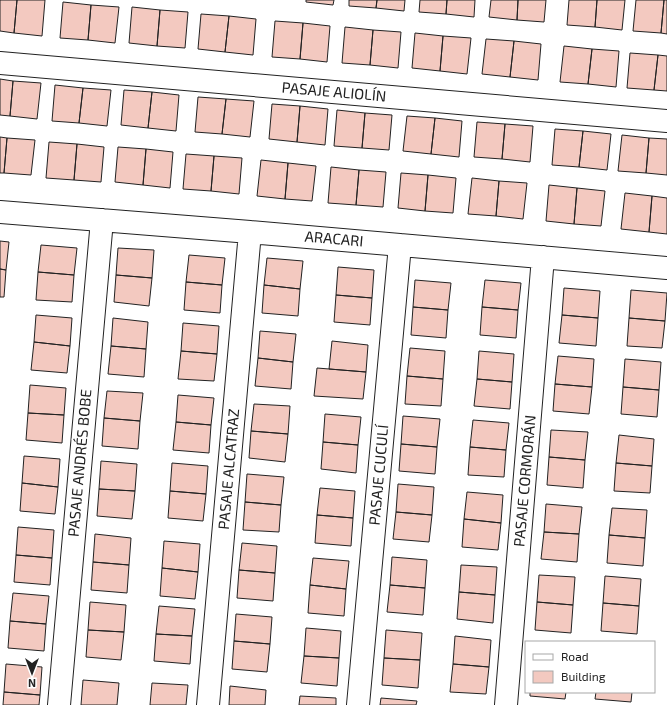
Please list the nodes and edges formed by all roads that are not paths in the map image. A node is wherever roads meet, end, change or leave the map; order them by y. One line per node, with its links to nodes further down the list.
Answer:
1 (0, 63): 2 (street, PASAJE ALIOLÍN)
2 (667, 121)
3 (0, 212): 4 (street, ARACARI)
4 (102, 220): 5 (street, ARACARI); 9 (street, PASAJE ANDRÉS BOBE)
5 (250, 232): 6 (street, ARACARI); 10 (street, PASAJE ALCATRAZ)
6 (400, 245): 7 (street, ARACARI); 11 (street, PASAJE CUCULÍ)
7 (543, 257): 8 (street, ARACARI); 12 (street, PASAJE CORMORÁN)
8 (667, 268)
9 (59, 705)
10 (208, 705)
11 (358, 705)
12 (506, 705)

